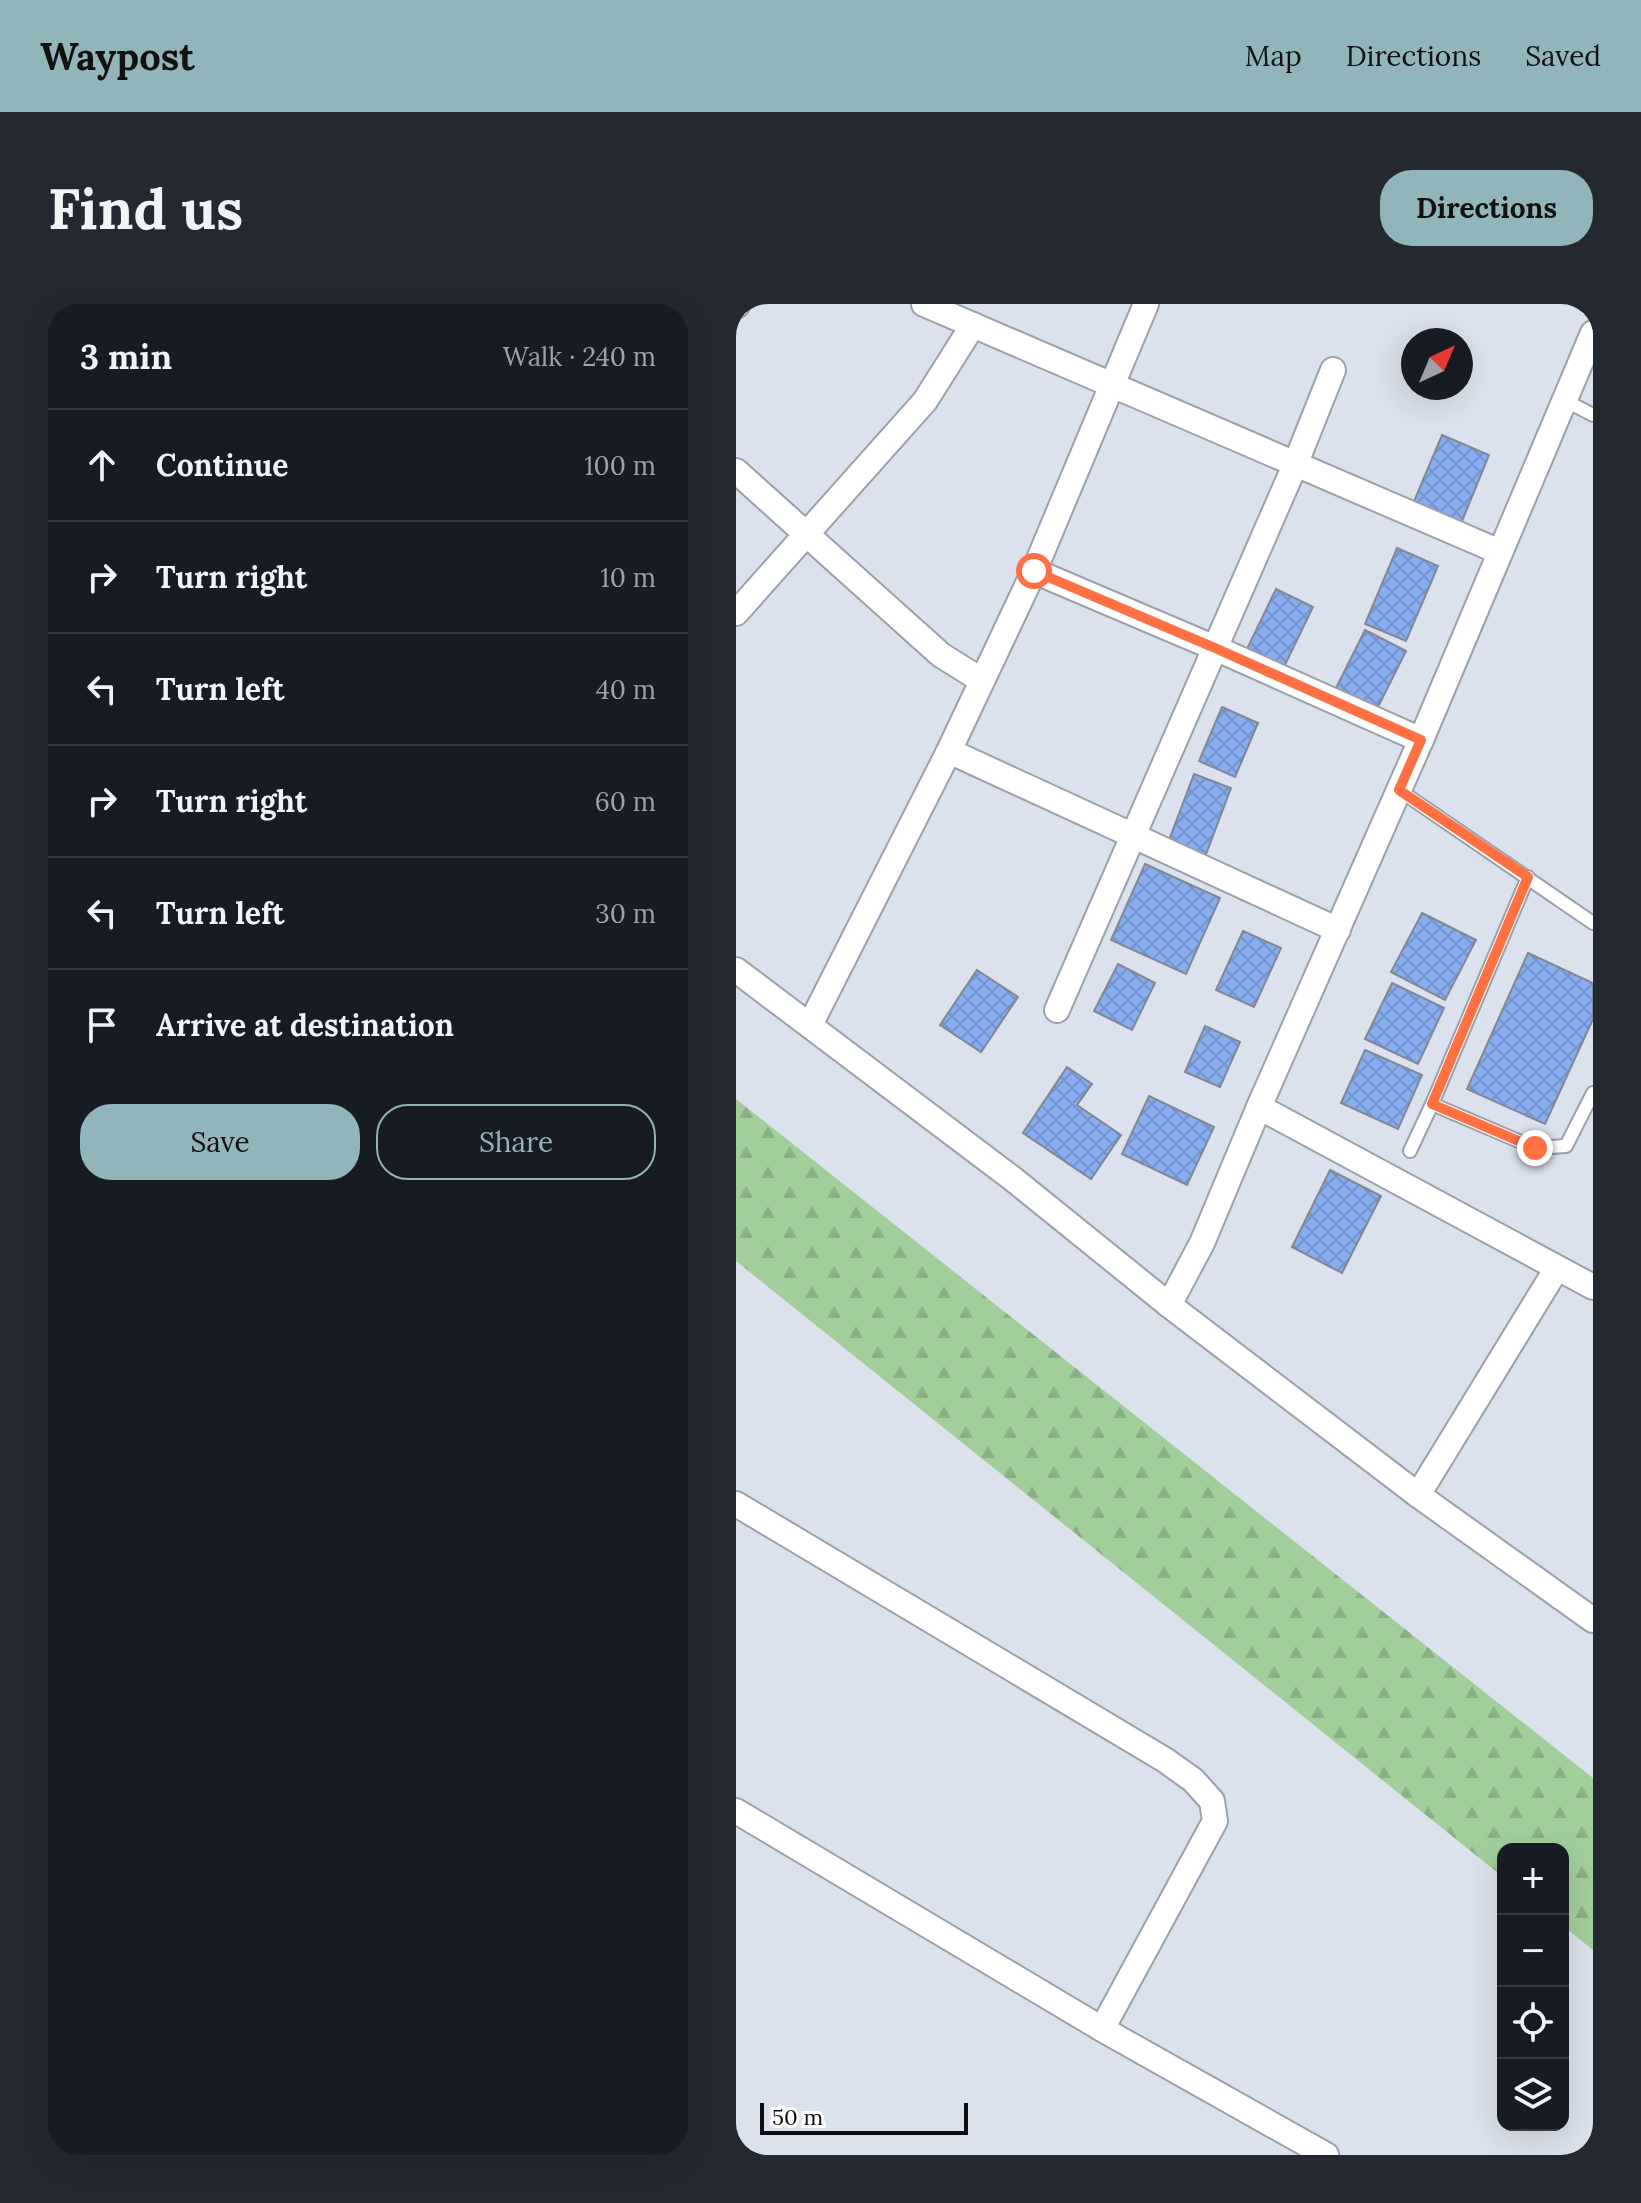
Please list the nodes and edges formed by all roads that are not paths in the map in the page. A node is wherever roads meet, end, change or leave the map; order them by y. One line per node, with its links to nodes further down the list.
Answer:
1 (1146, 304): 6 (street)
2 (932, 306): 3 (street)
3 (973, 325): 6 (street); 11 (street)
4 (1593, 333): 7 (street)
5 (1333, 370): 9 (street)
6 (1112, 386): 9 (street); 13 (street)
7 (1564, 400): 8 (lane); 12 (street)
8 (1593, 415)
9 (1295, 465): 12 (street); 15 (street)
10 (736, 471): 11 (street)
11 (806, 534): 14 (street); 16 (street)
12 (1500, 552): 17 (street)
13 (1034, 571): 15 (street); 16 (street)
14 (736, 613)
15 (1215, 648): 17 (street); 20 (street)
16 (981, 680): 18 (street)
17 (1421, 740): 19 (street)
18 (949, 751): 20 (street); 26 (street)
19 (1399, 790): 21 (lane); 23 (street)
20 (1135, 836): 23 (street); 25 (street)
21 (1528, 877): 22 (lane); 28 (lane)
22 (1593, 923)
23 (1338, 930): 29 (street)
24 (736, 970): 26 (street)
25 (1057, 1010)
26 (810, 1025): 33 (street)
27 (1593, 1093): 28 (lane)
28 (1432, 1104): 30 (lane)
29 (1259, 1107): 31 (street); 33 (street)
30 (1410, 1151)
31 (1557, 1268): 32 (street); 34 (street)
32 (1593, 1287)
33 (1169, 1305): 34 (street)
34 (1418, 1495): 36 (street)
35 (736, 1504): 38 (street)
36 (1593, 1620)
37 (736, 1811): 38 (street)
38 (1102, 2029): 39 (street)
39 (1326, 2155)

